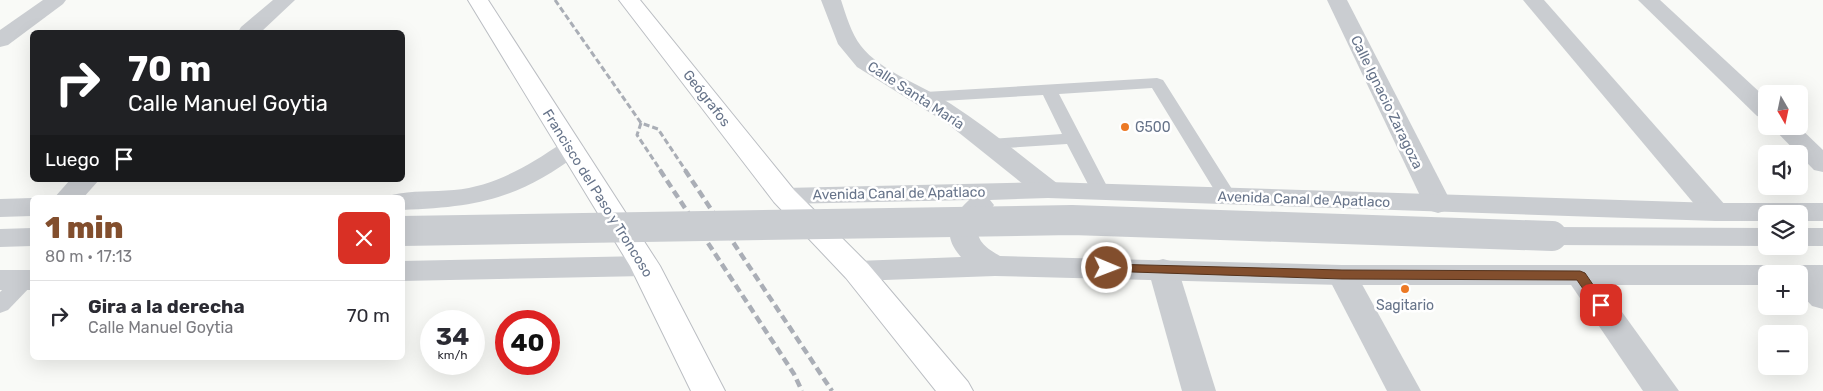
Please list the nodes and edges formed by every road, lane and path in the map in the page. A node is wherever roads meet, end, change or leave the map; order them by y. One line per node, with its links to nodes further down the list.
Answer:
1 (56, 0): 10 (street)
2 (284, 0): 9 (street)
3 (478, 0): 17 (main road, Francisco del Paso y Troncoso)
4 (629, 0): 24 (main road, Geógrafos)
5 (831, 0): 12 (street, Calle Santa María)
6 (1337, 0): 27 (street, Calle Ignacio Zaragoza)
7 (1533, 0): 30 (street)
8 (1648, 0): 13 (street)
9 (251, 30)
10 (0, 40)
11 (1048, 90): 12 (lane); 15 (lane); 25 (lane)
12 (924, 97): 16 (street, Calle Santa María)
13 (1758, 103)
14 (1792, 135): 18 (street)
15 (1074, 138): 16 (lane); 22 (lane)
16 (991, 144): 20 (street, Calle Santa María)
17 (571, 148): 26 (street); 38 (main road, Francisco del Paso y Troncoso)
18 (1823, 164)
19 (84, 182): 23 (street)
20 (1048, 190): 21 (street, Avenida Canal de Apatlaco); 22 (street, Avenida Canal de Apatlaco)
21 (1013, 191): 24 (street, Avenida Canal de Apatlaco); 39 (street)
22 (1101, 192): 25 (street, Avenida Canal de Apatlaco)
23 (70, 195)
24 (784, 196): 42 (main road)
25 (1228, 196): 27 (street, Avenida Canal de Apatlaco)
26 (405, 201)
27 (1438, 204): 30 (street, Avenida Canal de Apatlaco)
28 (30, 207): 29 (street)
29 (0, 208)
30 (1716, 212): 31 (street, Avenida Canal de Apatlaco)
31 (1823, 212)
32 (405, 231): 34 (street, bridge)
33 (30, 237): 37 (street)
34 (1758, 237)
35 (1808, 237): 36 (street)
36 (1823, 237)
37 (0, 238)
38 (645, 266): 41 (street); 50 (main road, Francisco del Paso y Troncoso)
39 (995, 266): 40 (street); 42 (street)
40 (1163, 269): 43 (street); 52 (street)
41 (405, 271)
42 (857, 271): 51 (main road)
43 (1342, 275): 45 (street); 53 (street)
44 (1758, 275): 45 (street)
45 (1580, 276): 54 (street)
46 (1808, 276): 48 (street)
47 (19, 280): 49 (lane)
48 (1823, 298)
49 (0, 305)
50 (708, 391)
51 (956, 391)
52 (1199, 391)
53 (1404, 391)
54 (1662, 391)

